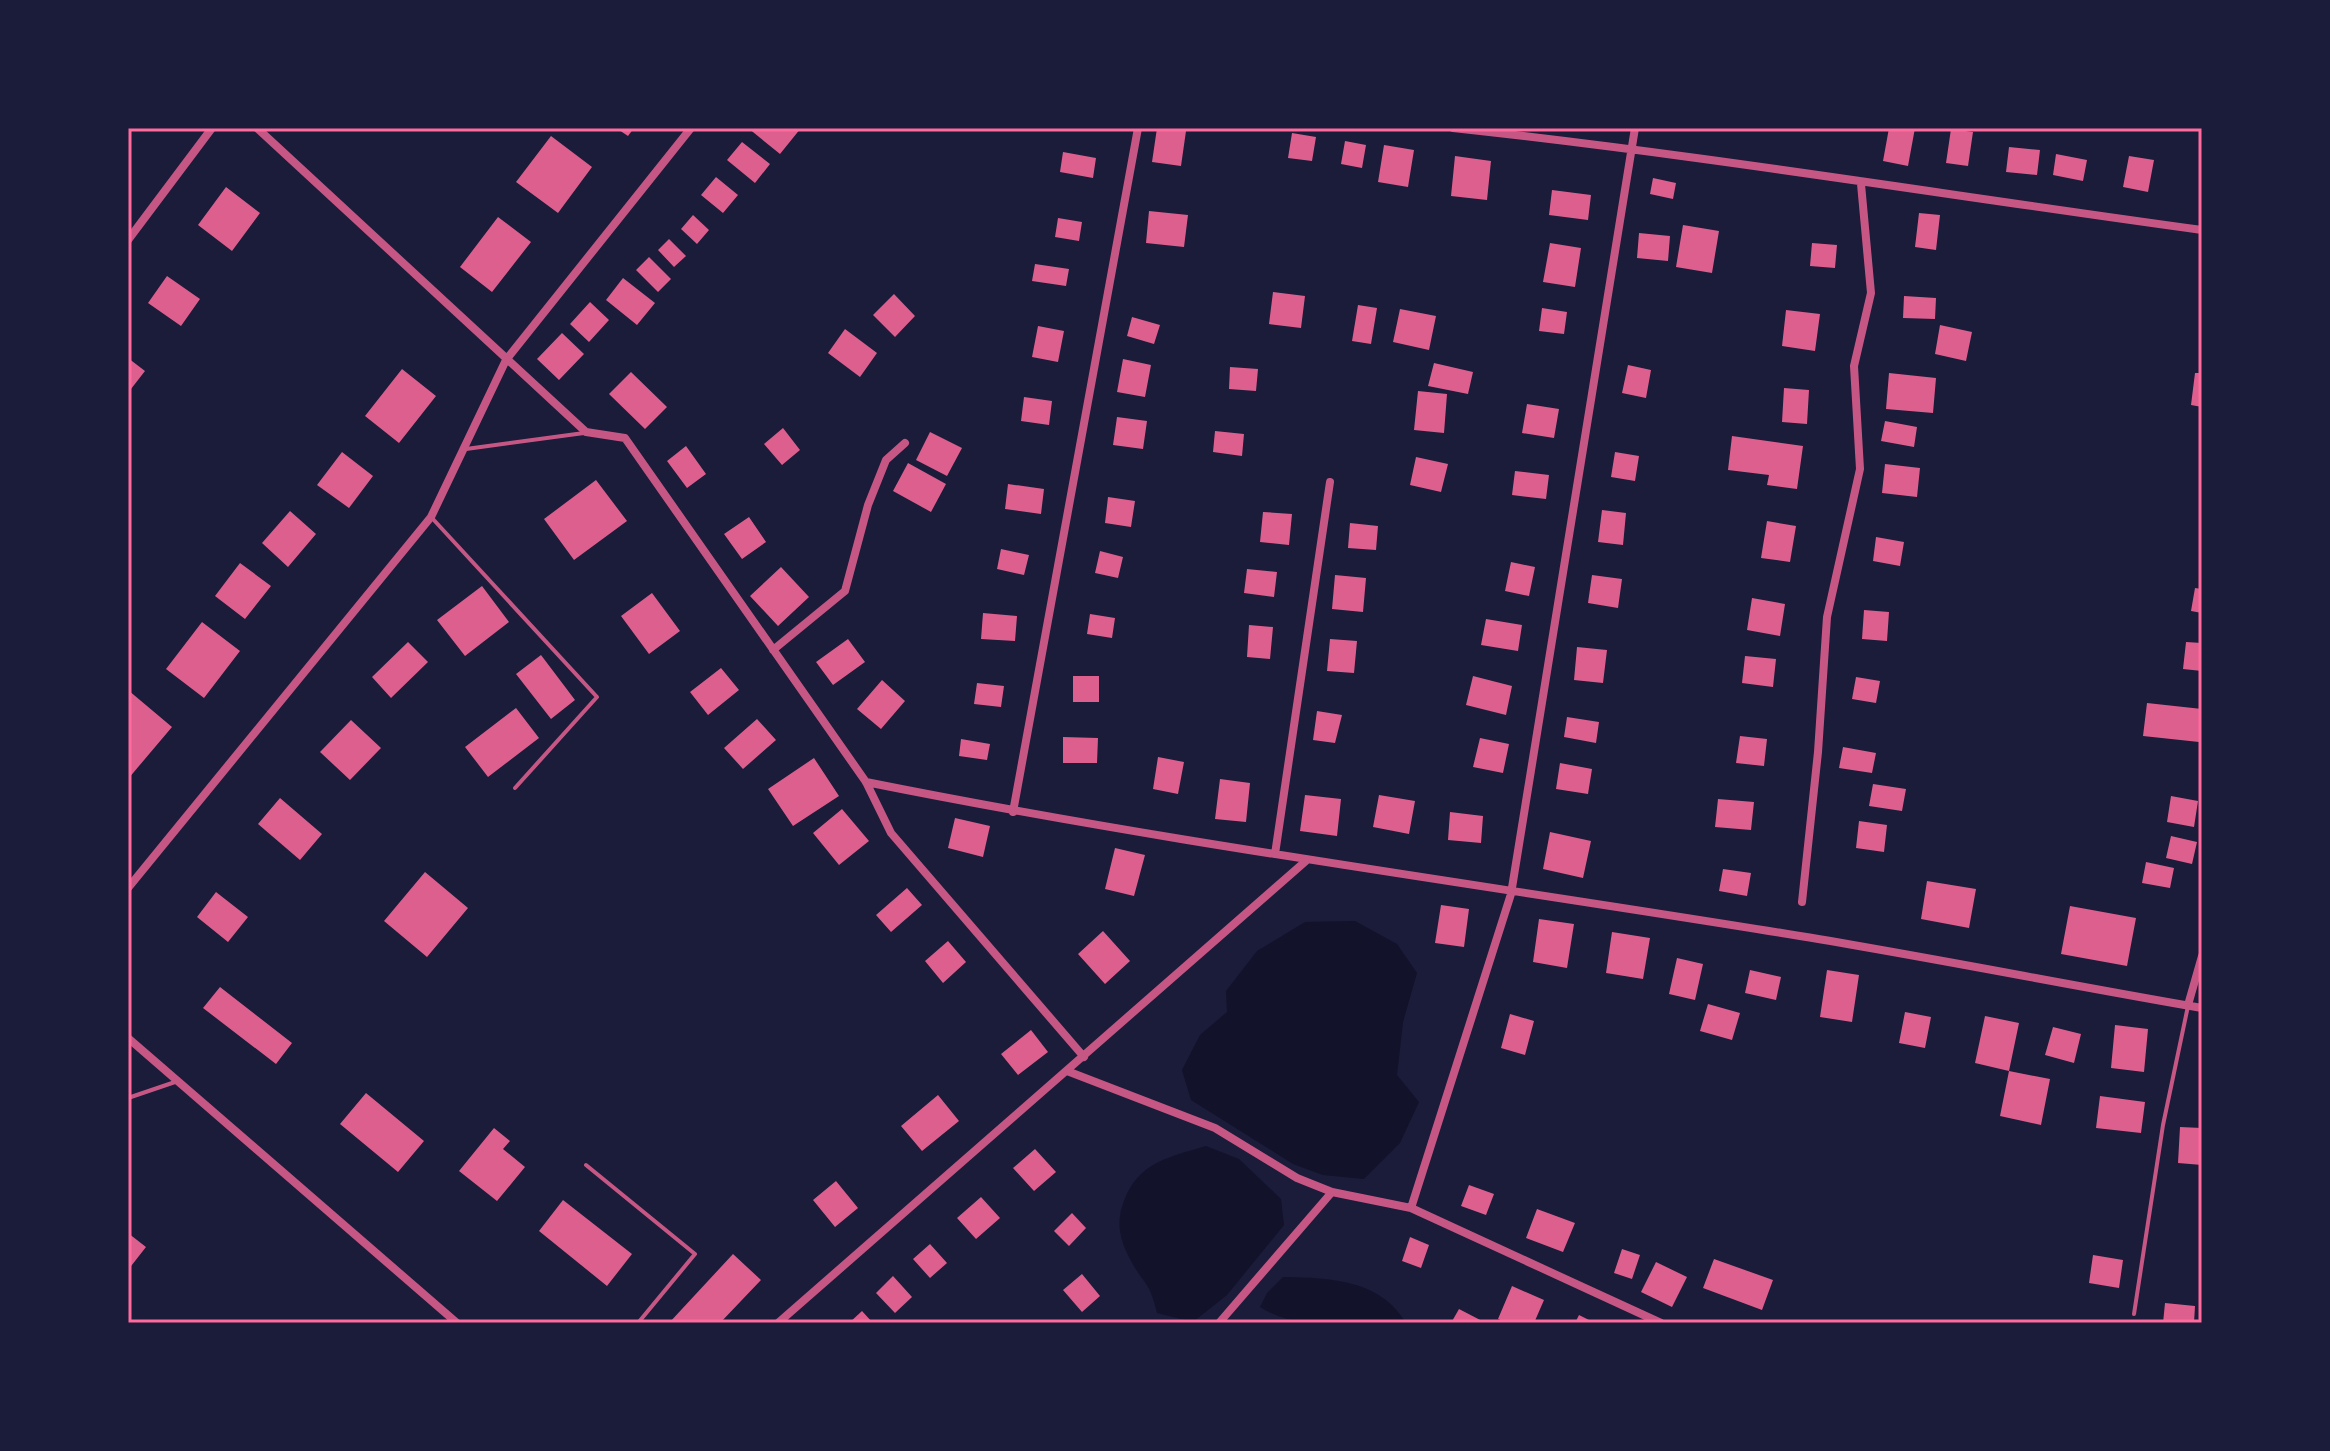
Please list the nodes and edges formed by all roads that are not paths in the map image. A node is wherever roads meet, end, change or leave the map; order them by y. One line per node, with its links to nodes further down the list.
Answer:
1 (212, 128): 10 (street)
2 (257, 128): 11 (street)
3 (691, 128): 11 (street)
4 (1138, 128): 20 (street)
5 (1453, 128): 7 (street)
6 (1635, 128): 7 (street)
7 (1633, 148): 8 (street); 24 (street)
8 (1861, 184): 9 (street); 25 (street)
9 (2202, 230)
10 (128, 240)
11 (506, 360): 12 (street); 14 (street)
12 (586, 432): 14 (lane); 17 (street)
13 (905, 443): 17 (street)
14 (463, 450): 16 (street)
15 (1330, 482): 21 (street)
16 (431, 517): 19 (lane); 23 (street)
17 (773, 650): 18 (street)
18 (866, 782): 20 (street); 30 (street)
19 (515, 788)
20 (1013, 812): 21 (street)
21 (1275, 854): 22 (street)
22 (1307, 860): 24 (street); 30 (street)
23 (128, 888)
24 (1511, 894): 27 (street); 36 (street)
25 (1802, 902)
26 (2202, 956): 27 (street)
27 (2188, 1005): 28 (street); 37 (lane)
28 (2202, 1008)
29 (128, 1038): 32 (street)
30 (1084, 1057): 31 (street)
31 (1067, 1071): 35 (street); 40 (street)
32 (178, 1081): 33 (lane); 38 (street)
33 (128, 1098)
34 (586, 1165): 39 (lane)
35 (1332, 1192): 36 (street); 41 (street)
36 (1411, 1208): 42 (street)
37 (2134, 1314)
38 (457, 1323)
39 (638, 1323)
40 (778, 1323)
41 (1219, 1323)
42 (1661, 1323)

